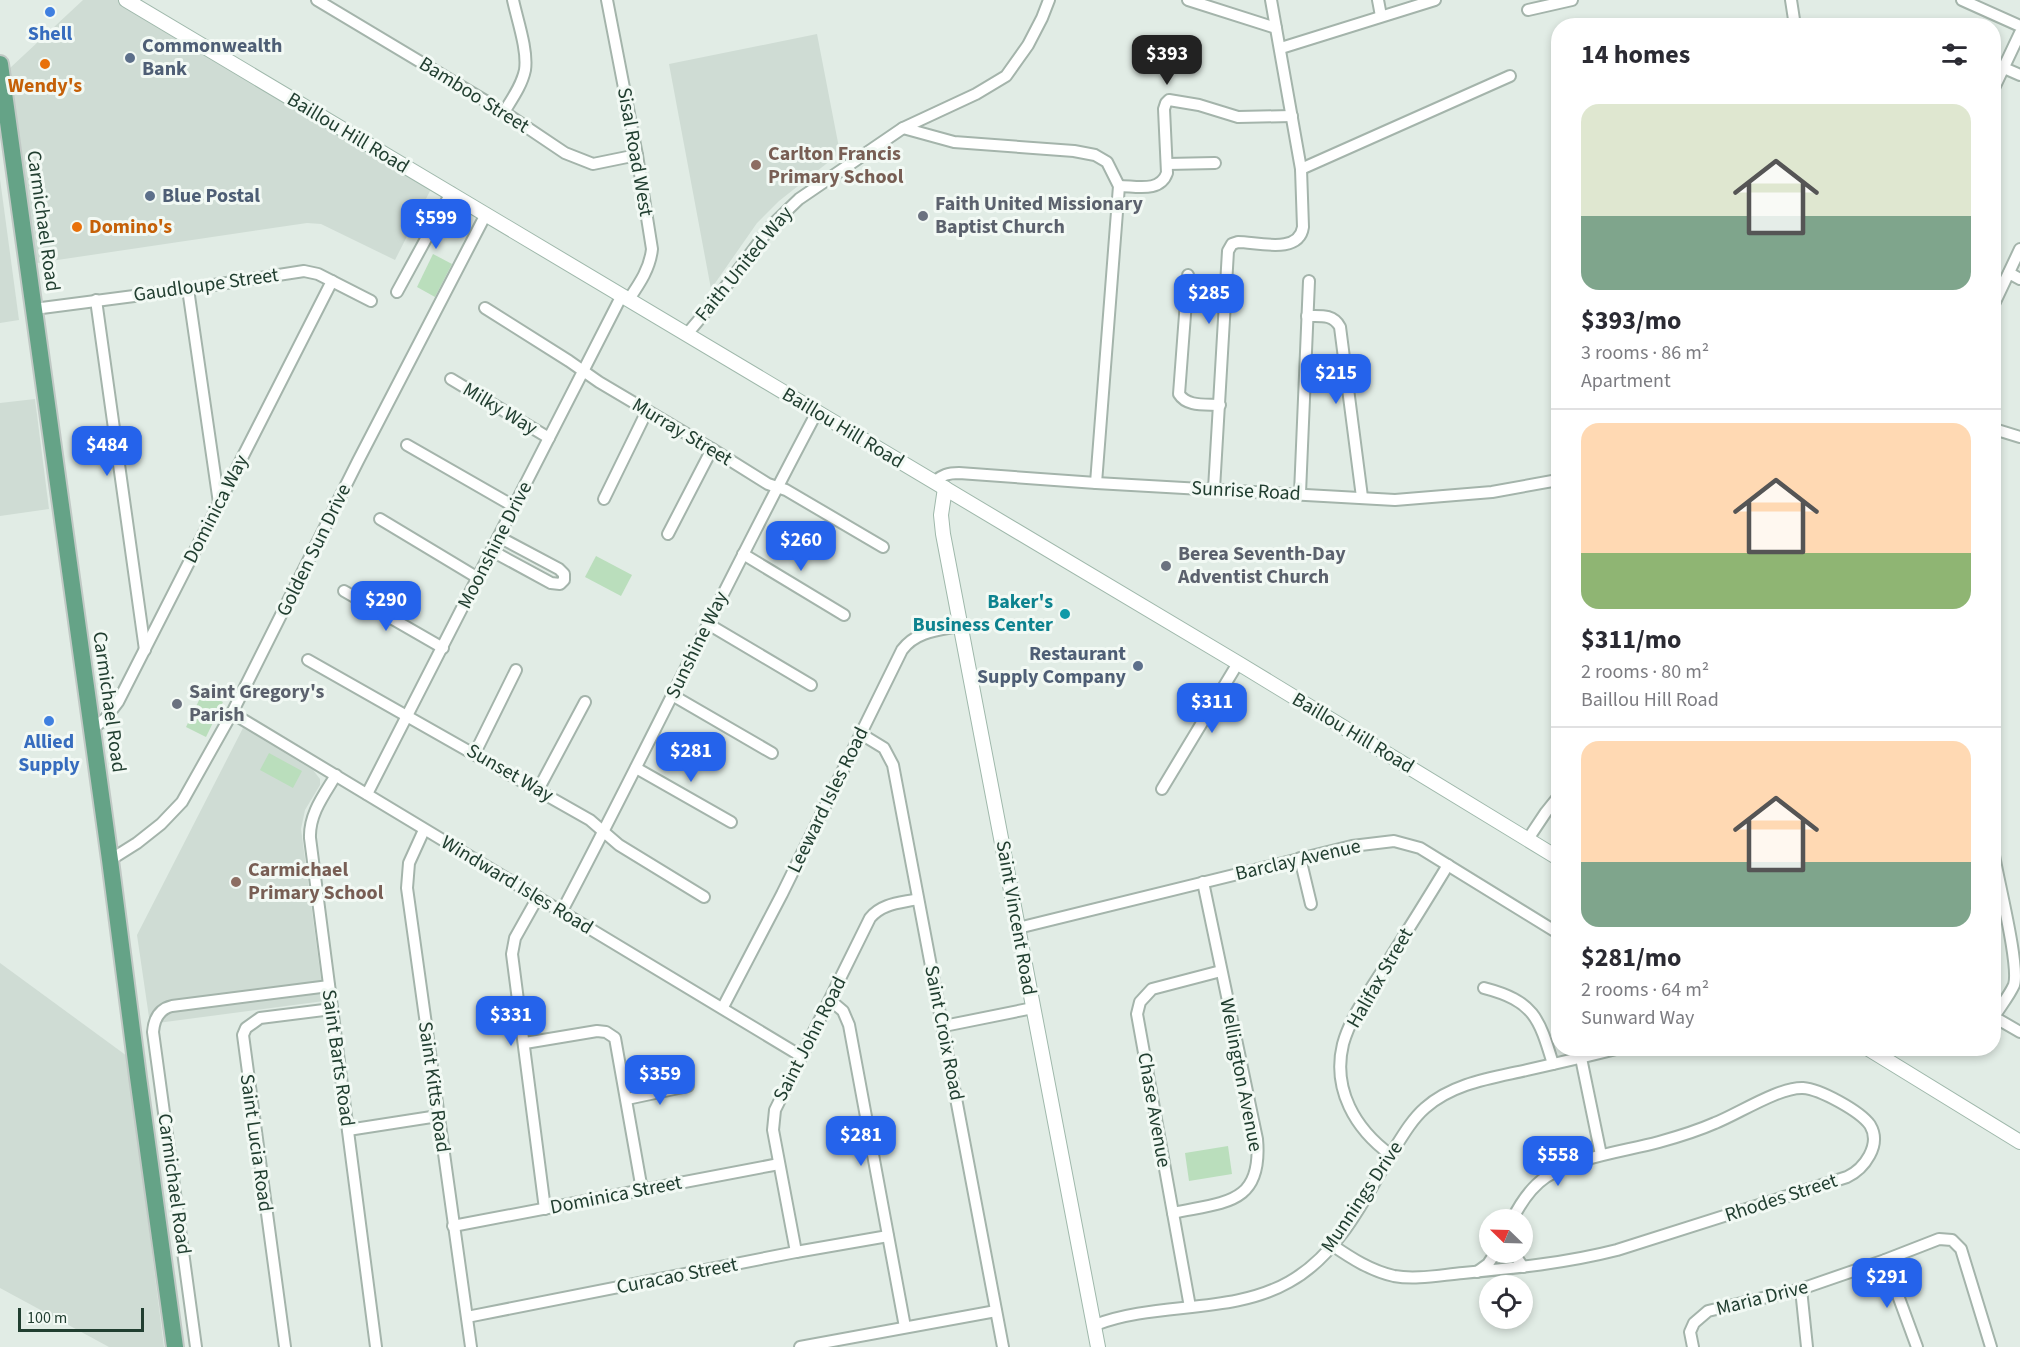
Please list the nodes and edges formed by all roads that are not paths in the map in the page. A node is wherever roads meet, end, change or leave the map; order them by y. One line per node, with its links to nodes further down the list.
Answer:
1 (126, 0): 33 (main road, Baillou Hill Road)
2 (317, 0): 25 (street, Bamboo Street)
3 (513, 0): 25 (street)
4 (607, 0): 28 (street, Sisal Road West)
5 (1049, 0): 27 (street, Faith United Way)
6 (1188, 0): 17 (street)
7 (1271, 0): 17 (street)
8 (1378, 0): 14 (street)
9 (1435, 0): 14 (street)
10 (1572, 0): 13 (street)
11 (1791, 0): 15 (street)
12 (1962, 0): 16 (street)
13 (1528, 10)
14 (1381, 16): 19 (street)
15 (1794, 18)
16 (2020, 26)
17 (1276, 28): 19 (street)
18 (2020, 33): 21 (street)
19 (1281, 48): 26 (street)
20 (0, 64): 48 (main road, Carmichael Road)
21 (2004, 68): 22 (street); 23 (street)
22 (2001, 74)
23 (2020, 75)
24 (1510, 76): 31 (street)
25 (504, 112): 28 (street, Bamboo Street)
26 (1292, 116): 30 (street); 31 (street)
27 (903, 128): 32 (street); 50 (street, Faith United Way)
28 (637, 155): 44 (street, Sisal Road West)
29 (1215, 163): 30 (street)
30 (1167, 164): 32 (street)
31 (1301, 169): 53 (street)
32 (1119, 186): 62 (street)
33 (451, 194): 34 (main road, Baillou Hill Road); 43 (street)
34 (486, 214): 44 (main road, Baillou Hill Road); 90 (street, Golden Sun Drive)
35 (2020, 249): 36 (street)
36 (2009, 273): 38 (street); 42 (street)
37 (1188, 275): 53 (street)
38 (2020, 279)
39 (332, 281): 41 (street, Gaudloupe Street); 46 (street, Gaudloupe Street); 69 (street, Dominica Way)
40 (1309, 281): 49 (street)
41 (188, 289): 45 (street, Gaudloupe Street); 69 (street)
42 (2001, 290)
43 (397, 292)
44 (626, 297): 50 (main road, Baillou Hill Road); 51 (street, Moonshine Drive)
45 (96, 300): 48 (street, Gaudloupe Street); 83 (street)
46 (371, 302)
47 (485, 308): 51 (street, Murray Street)
48 (34, 309): 92 (main road, Carmichael Road)
49 (1307, 316): 66 (street); 67 (street)
50 (687, 334): 55 (main road, Baillou Hill Road)
51 (583, 371): 54 (street, Murray Street); 58 (street, Moonshine Drive)
52 (451, 379): 58 (street, Milky Way)
53 (1220, 405): 65 (street)
54 (647, 411): 60 (street, Murray Street); 68 (street)
55 (818, 412): 63 (main road, Baillou Hill Road); 64 (street, Sunshine Way)
56 (2001, 431): 57 (street)
57 (2020, 437)
58 (549, 438): 70 (street, Moonshine Drive)
59 (407, 445): 70 (street)
60 (712, 449): 64 (street, Murray Street); 72 (street)
61 (1551, 481): 67 (street, Sunrise Road)
62 (1096, 483): 63 (street, Sunrise Road); 65 (street, Sunrise Road)
63 (939, 485): 81 (main road, Saint Vincent Road); 85 (main road, Baillou Hill Road)
64 (777, 487): 74 (street, Murray Street); 76 (street, Sunshine Way)
65 (1214, 489): 66 (street, Sunrise Road)
66 (1300, 493): 67 (street, Sunrise Road)
67 (1362, 497)
68 (604, 499)
69 (219, 503): 83 (street, Dominica Way)
70 (515, 507): 73 (street, Moonshine Drive)
71 (380, 519): 77 (street)
72 (668, 534)
73 (499, 537): 75 (street, Moonshine Drive); 75 (street)
74 (883, 547)
75 (492, 551): 77 (street, Moonshine Drive)
76 (743, 554): 79 (street); 80 (street, Sunshine Way)
77 (478, 578): 82 (street, Moonshine Drive)
78 (344, 591): 82 (street)
79 (844, 615)
80 (708, 624): 87 (street); 88 (street, Sunshine Way)
81 (960, 626): 93 (street, Leeward Isles Road); 117 (main road, Saint Vincent Road)
82 (443, 648): 91 (street, Moonshine Drive)
83 (145, 651): 92 (street, Dominica Way)
84 (308, 660): 91 (street, Sunset Way)
85 (1238, 663): 98 (street); 105 (main road, Baillou Hill Road)
86 (516, 670): 94 (street)
87 (811, 685)
88 (672, 696): 95 (street); 96 (street, Sunshine Way)
89 (585, 702): 99 (street)
90 (232, 713): 97 (street, Windward Isles Road); 108 (street, Golden Sun Drive)
91 (408, 716): 94 (street, Sunset Way); 100 (street, Moonshine Drive)
92 (92, 730): 108 (main road, Carmichael Road)
93 (861, 734): 114 (street, Saint Croix Road); 124 (street, Leeward Isles Road)
94 (474, 753): 99 (street, Sunset Way)
95 (772, 753)
96 (636, 768): 102 (street); 104 (street, Sunshine Way)
97 (336, 775): 100 (street, Windward Isles Road); 120 (street, Saint Barts Road)
98 (1162, 789)
99 (538, 790): 104 (street, Sunset Way)
100 (368, 794): 103 (street, Windward Isles Road)
101 (1551, 806): 105 (street)
102 (731, 822)
103 (424, 830): 111 (street, Windward Isles Road); 140 (street, Saint Kitts Road)
104 (604, 832): 112 (street, Sunset Way); 116 (street, Sunshine Way)
105 (1528, 839): 106 (main road, Baillou Hill Road)
106 (1551, 854)
107 (1300, 858): 109 (street, Barclay Avenue); 110 (street, Barclay Avenue); 115 (street)
108 (110, 860): 131 (main road, Carmichael Road)
109 (1448, 865): 118 (street, Barclay Avenue); 143 (street, Halifax Street)
110 (1203, 882): 117 (street, Barclay Avenue); 119 (street, Wellington Avenue)
111 (538, 897): 116 (street, Windward Isles Road); 132 (street)
112 (704, 897)
113 (2001, 897): 123 (street)
114 (918, 899): 122 (street, Saint John Road); 128 (street, Saint Croix Road)
115 (1311, 904)
116 (561, 911): 124 (street, Windward Isles Road)
117 (1018, 928): 125 (main road, Saint Vincent Road)
118 (1551, 929)
119 (1221, 971): 149 (street, Wellington Avenue); 149 (street, Chase Avenue)
120 (329, 986): 126 (street, Saint Barts Road); 130 (street)
121 (1484, 988): 137 (street)
122 (830, 1000): 133 (street, Saint John Road); 151 (street)
123 (2001, 1005)
124 (723, 1007): 133 (street, Windward Isles Road)
125 (1033, 1008): 128 (street); 163 (main road, Saint Vincent Road)
126 (332, 1009): 141 (street, Saint Barts Road); 167 (street, Saint Lucia Road)
127 (2001, 1021): 129 (street)
128 (944, 1026): 161 (street, Saint Croix Road)
129 (2020, 1032)
130 (154, 1038): 131 (street); 166 (street)
131 (133, 1040): 165 (main road, Carmichael Road)
132 (525, 1043): 139 (street); 147 (street)
133 (801, 1056): 145 (street, Saint John Road)
134 (1589, 1056): 136 (street, Munnings Drive)
135 (1880, 1056): 142 (main road)
136 (1581, 1058): 137 (street, Munnings Drive); 144 (street)
137 (1553, 1064): 143 (street, Munnings Drive)
138 (688, 1086): 139 (street)
139 (627, 1099): 146 (street)
140 (438, 1116): 141 (street); 150 (street, Saint Kitts Road)
141 (348, 1130): 168 (street, Saint Barts Road)
142 (2020, 1142)
143 (1391, 1155): 152 (street, Munnings Drive)
144 (1601, 1155): 148 (street, Rhodes Street); 157 (street, Rhodes Street)
145 (779, 1164): 146 (street, Dominica Street); 153 (street, Saint John Road)
146 (642, 1190): 147 (street, Dominica Street)
147 (545, 1209): 150 (street, Dominica Street)
148 (1519, 1209)
149 (1173, 1213): 160 (street, Chase Avenue)
150 (453, 1226): 162 (street, Saint Kitts Road)
151 (888, 1236): 153 (street, Curacao Street); 164 (street)
152 (1332, 1245): 158 (street, Rhodes Street); 160 (street, Munnings Drive)
153 (796, 1252): 162 (street, Curacao Street)
154 (1885, 1260): 159 (street, Maria Drive); 175 (street); 176 (street, Maria Drive)
155 (1489, 1263): 158 (street)
156 (1520, 1263): 157 (street)
157 (1523, 1267): 158 (street, Rhodes Street)
158 (1477, 1272)
159 (1801, 1289): 173 (street, Maria Drive); 174 (street)
160 (1190, 1307): 163 (street, Munnings Drive)
161 (996, 1311): 164 (street); 171 (street, Saint Croix Road)
162 (466, 1317): 169 (street, Saint Kitts Road)
163 (1095, 1325): 172 (main road, Saint Vincent Road)
164 (905, 1326): 170 (street)
165 (175, 1347)
166 (196, 1347)
167 (285, 1347)
168 (376, 1347)
169 (471, 1347)
170 (800, 1347)
171 (1003, 1347)
172 (1098, 1347)
173 (1693, 1347)
174 (1807, 1347)
175 (1917, 1347)
176 (1991, 1347)

